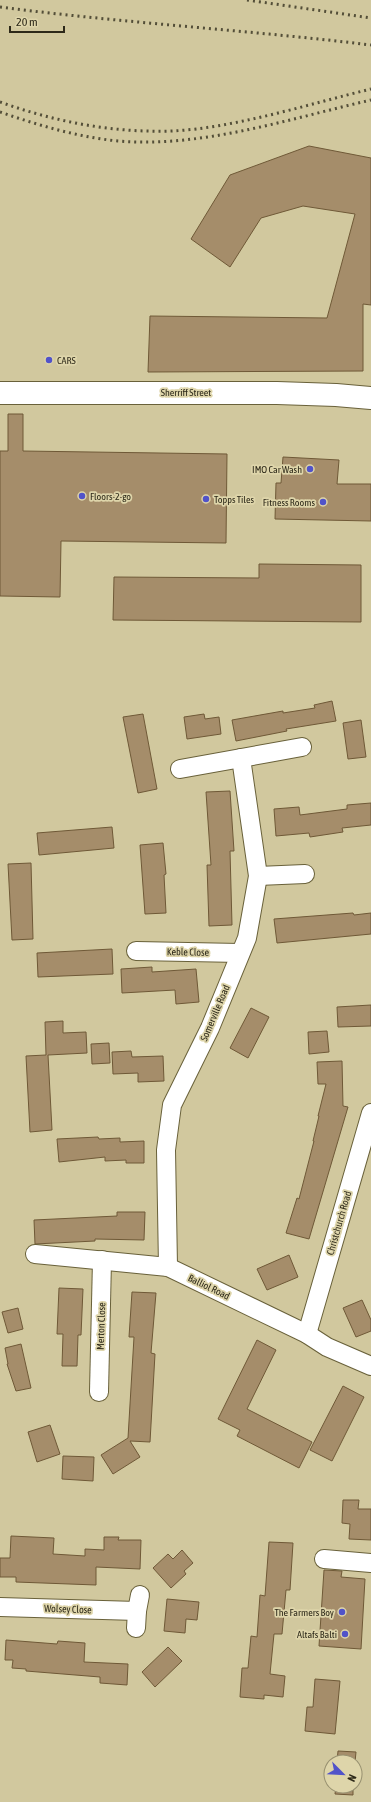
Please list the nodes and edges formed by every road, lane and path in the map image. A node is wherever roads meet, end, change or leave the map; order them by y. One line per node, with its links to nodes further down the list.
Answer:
1 (0, 393): 2 (street, Sherriff Street)
2 (371, 398)
3 (302, 747): 4 (street)
4 (240, 758): 5 (street); 7 (street, Somerville Road)
5 (180, 769)
6 (305, 874): 7 (street)
7 (258, 876): 9 (street, Somerville Road)
8 (136, 951): 9 (street, Keble Close)
9 (240, 953): 13 (street, Somerville Road)
10 (371, 1113): 14 (street, Christchurch Road)
11 (35, 1254): 12 (street, Balliol Road)
12 (102, 1260): 13 (street, Balliol Road); 16 (street, Merton Close)
13 (168, 1267): 14 (street, Balliol Road)
14 (306, 1334): 15 (street, Balliol Road)
15 (371, 1366)
16 (99, 1392)
17 (324, 1559): 18 (street)
18 (371, 1563)
19 (0, 1607): 20 (street, Wolsey Close)
20 (138, 1612)

